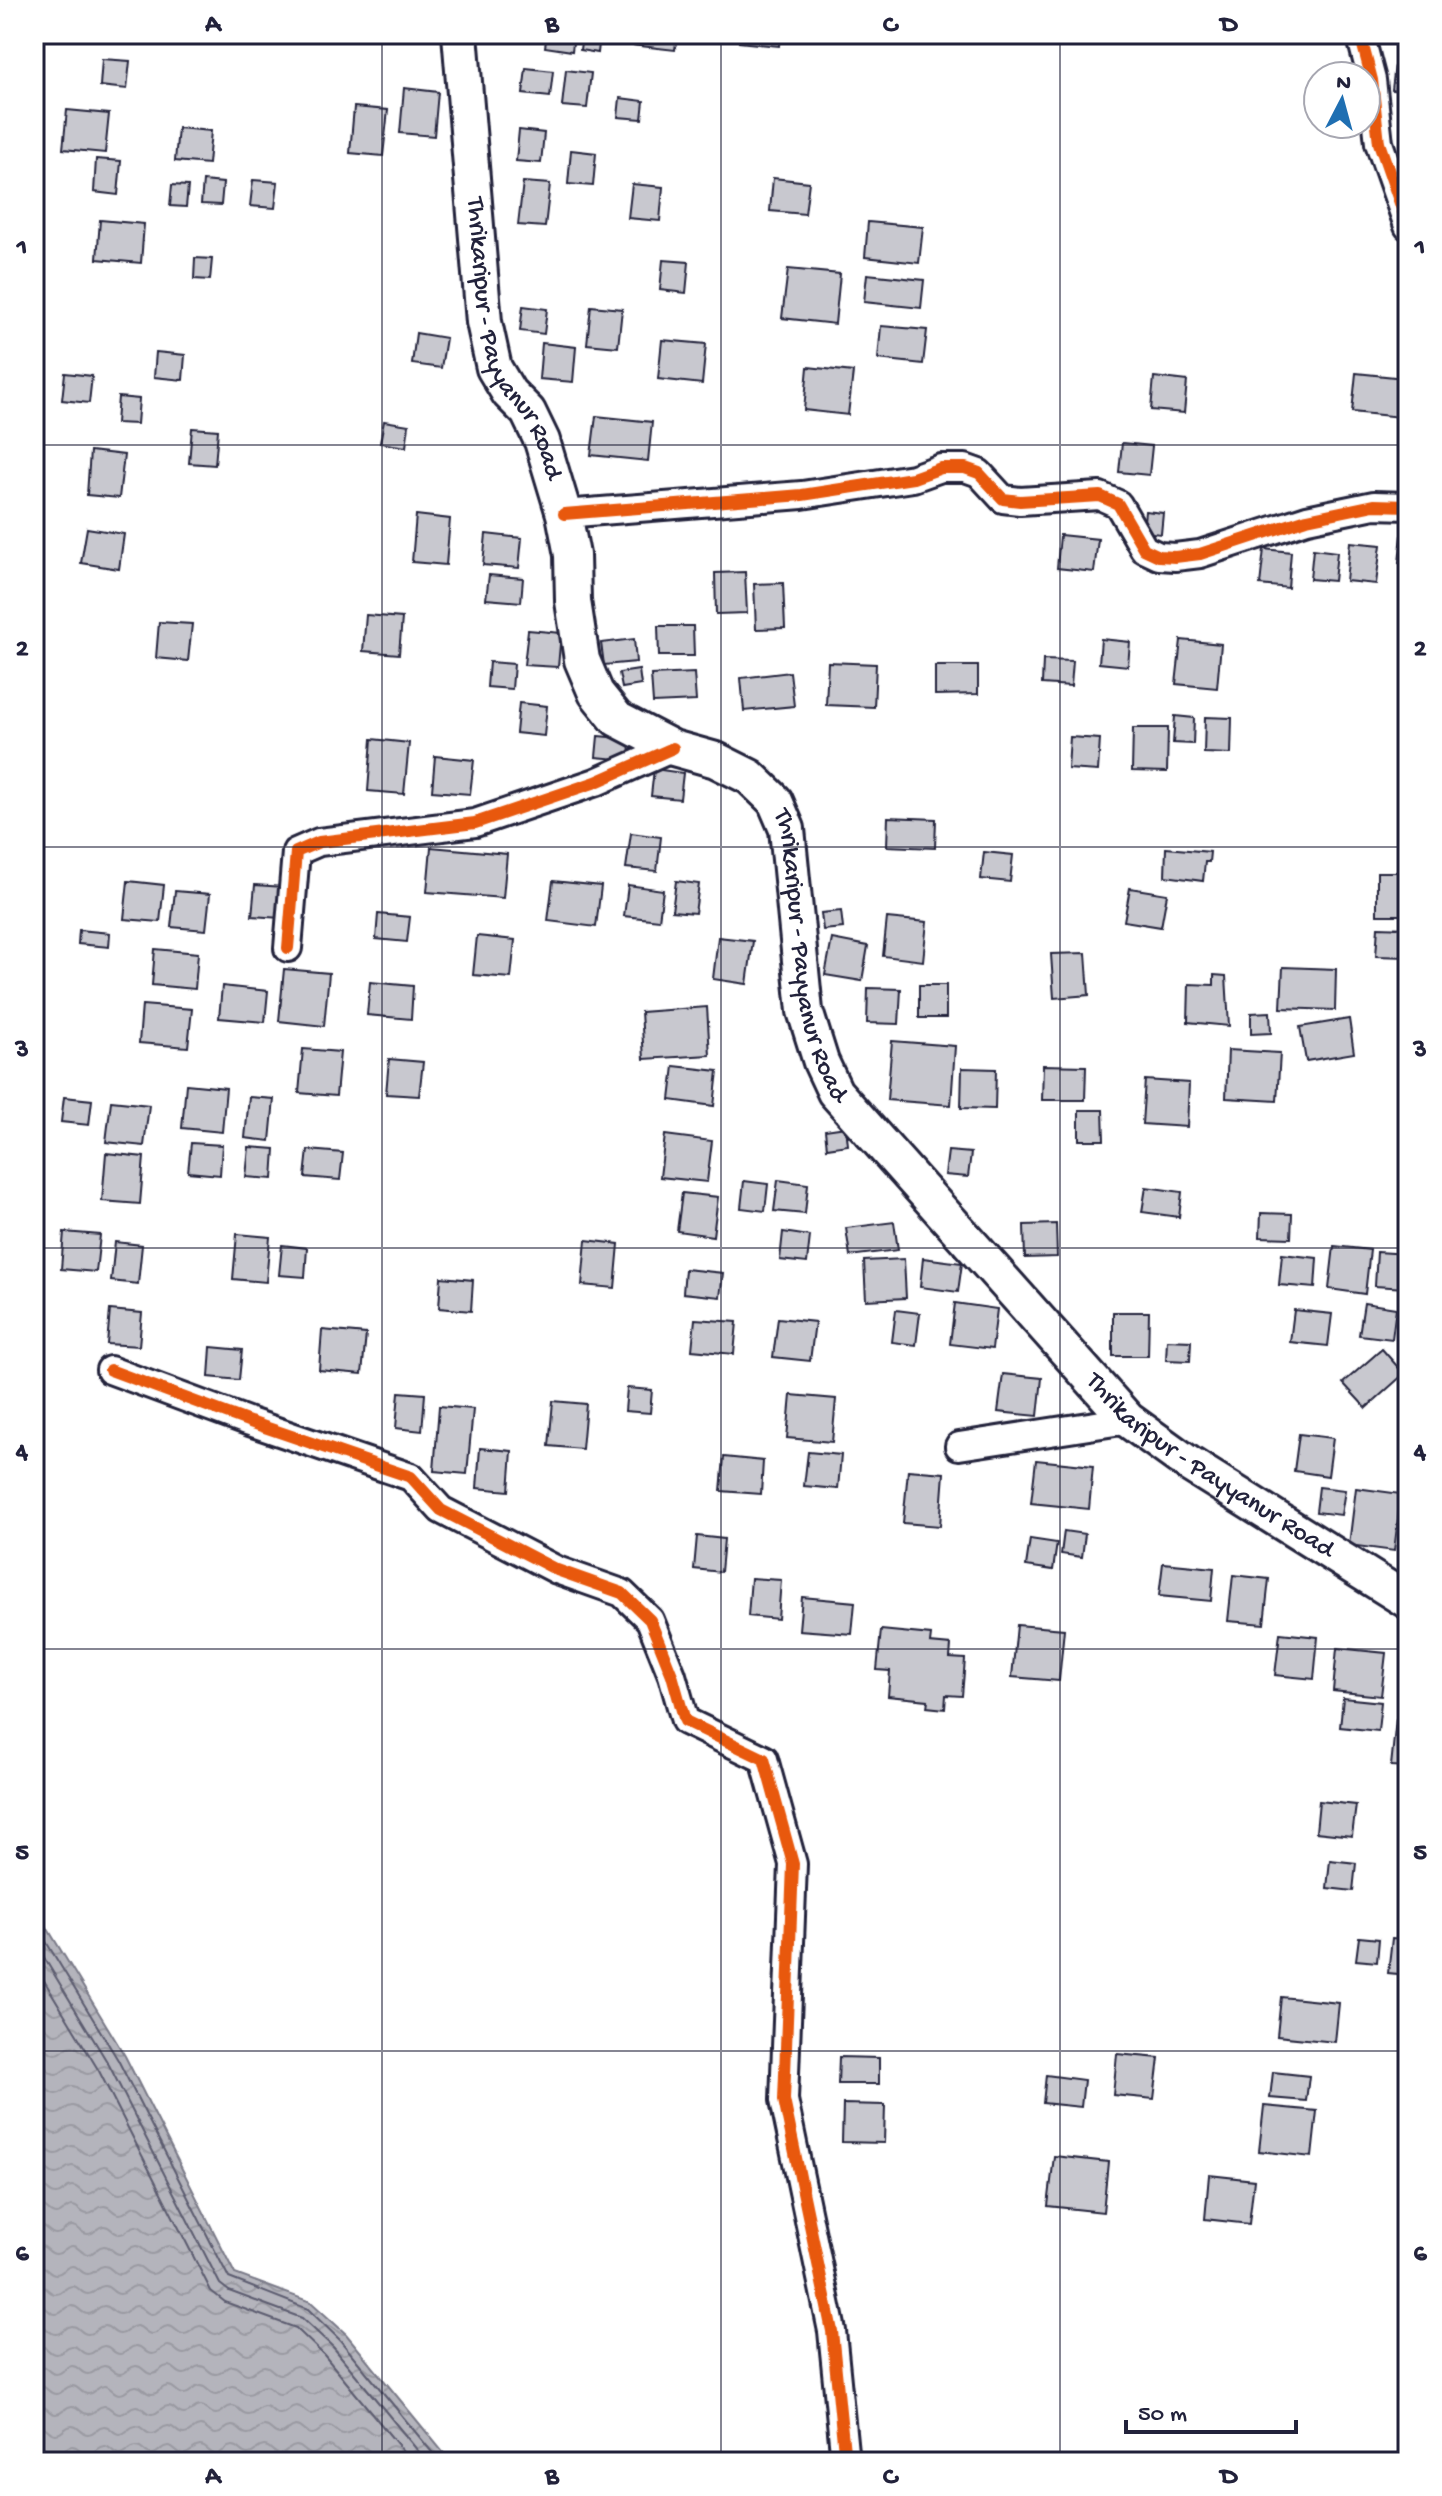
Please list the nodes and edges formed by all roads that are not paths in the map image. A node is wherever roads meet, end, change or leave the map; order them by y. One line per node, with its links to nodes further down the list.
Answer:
1 (460, 34): 5 (main road, Thrikaripur - Payyanur Road)
2 (1360, 34): 3 (street)
3 (1408, 226)
4 (1408, 506): 5 (street)
5 (564, 514): 6 (main road, Thrikaripur - Payyanur Road)
6 (673, 748): 7 (street); 9 (main road, Thrikaripur - Payyanur Road)
7 (288, 948)
8 (110, 1370): 12 (street)
9 (1128, 1420): 10 (street); 11 (main road, Thrikaripur - Payyanur Road)
10 (959, 1446)
11 (1408, 1601)
12 (845, 2462)

